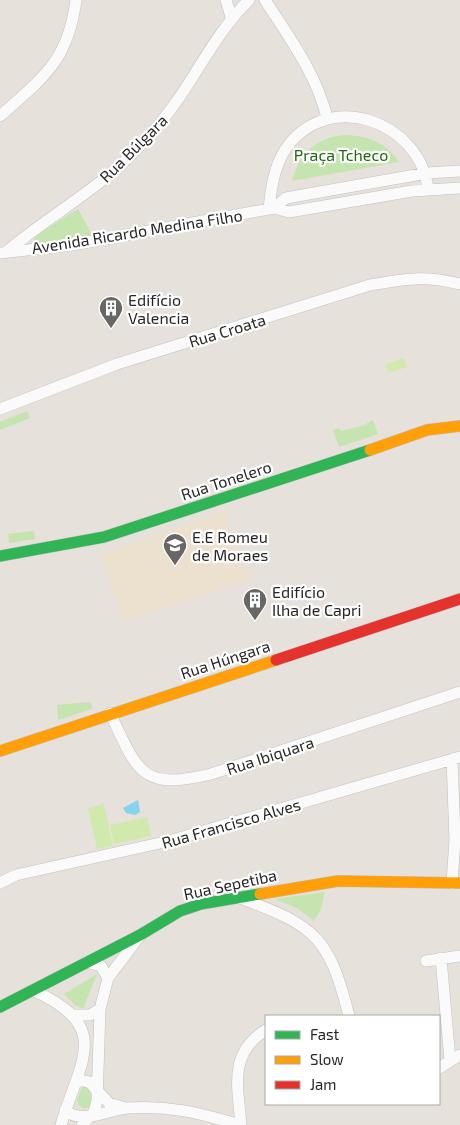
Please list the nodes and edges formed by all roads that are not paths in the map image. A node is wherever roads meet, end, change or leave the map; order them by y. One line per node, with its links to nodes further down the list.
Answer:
1 (76, 0): 6 (street)
2 (226, 0): 5 (street)
3 (248, 0): 5 (street, Rua Búlgara)
4 (265, 0): 7 (street)
5 (231, 17): 13 (street, Rua Búlgara)
6 (0, 116)
7 (327, 118): 9 (street); 12 (street)
8 (460, 171): 9 (street, Avenida Ricardo Medina Filho)
9 (427, 173): 11 (street); 12 (street, Avenida Ricardo Medina Filho)
10 (460, 188): 11 (street, Avenida Ricardo Medina Filho)
11 (428, 189): 12 (street, Avenida Ricardo Medina Filho)
12 (272, 208): 13 (street, Avenida Ricardo Medina Filho)
13 (3, 253)
14 (460, 284): 15 (street, Rua Croata)
15 (0, 410)
16 (460, 426): 17 (street, Rua Tonelero)
17 (0, 556)
18 (460, 598): 20 (street, Rua Húngara)
19 (460, 692): 20 (street, Rua Ibiquara)
20 (110, 713): 21 (street, Rua Húngara)
21 (0, 751)
22 (456, 758): 23 (street); 24 (street, Rua Francisco Alves)
23 (457, 831): 25 (street)
24 (0, 883)
25 (456, 883): 26 (street, Rua Sepetiba)
26 (272, 891): 27 (street, Rua Sepetiba); 30 (street)
27 (249, 895): 28 (street, Rua Sepetiba); 29 (street)
28 (236, 897): 29 (street); 31 (street, Rua Sepetiba)
29 (258, 904): 30 (street)
30 (276, 911): 41 (street)
31 (140, 935): 35 (street, Rua Sepetiba); 36 (street)
32 (460, 956): 33 (street)
33 (441, 958): 34 (street); 45 (street)
34 (426, 961)
35 (86, 962): 36 (street); 37 (street, Rua Sepetiba)
36 (108, 978): 39 (street)
37 (32, 990): 38 (street, Rua Sepetiba); 40 (street)
38 (0, 1007)
39 (100, 1009): 40 (street); 43 (street)
40 (74, 1015): 44 (street)
41 (349, 1015)
42 (265, 1031): 53 (street)
43 (98, 1038): 44 (street); 48 (street)
44 (85, 1040): 47 (street)
45 (455, 1058): 46 (street)
46 (440, 1067)
47 (78, 1080): 48 (street); 50 (street)
48 (97, 1091): 49 (street); 51 (street)
49 (125, 1108): 51 (street); 53 (street)
50 (65, 1110): 51 (street); 52 (street)
51 (86, 1121)
52 (61, 1125)
53 (240, 1125)

